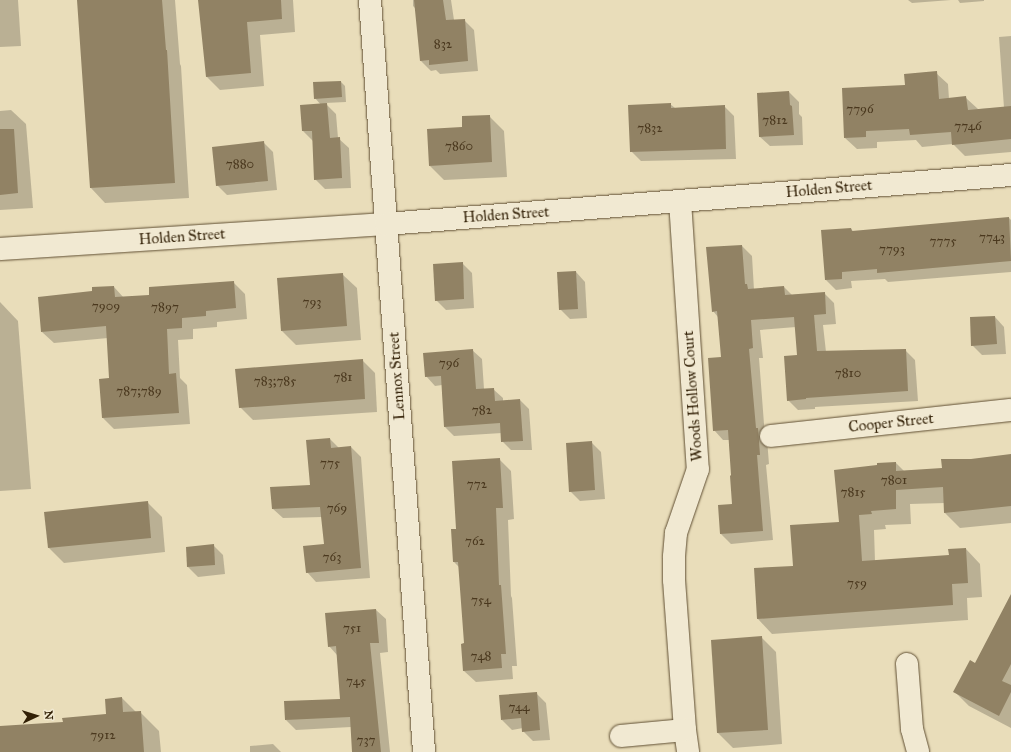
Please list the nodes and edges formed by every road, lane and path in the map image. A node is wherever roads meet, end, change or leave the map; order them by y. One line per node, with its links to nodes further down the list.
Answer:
1 (370, 0): 4 (street, Lennox Street)
2 (1011, 175): 3 (street, Holden Street)
3 (680, 201): 4 (street, Holden Street); 9 (street, Woods Hollow Court)
4 (386, 224): 5 (street, Holden Street); 11 (street, Lennox Street)
5 (0, 249)
6 (1011, 410): 7 (street, Cooper Street)
7 (771, 436)
8 (907, 664): 13 (street)
9 (685, 730): 10 (street); 12 (street, Woods Hollow Court)
10 (621, 736)
11 (424, 752)
12 (688, 752)
13 (918, 752)

